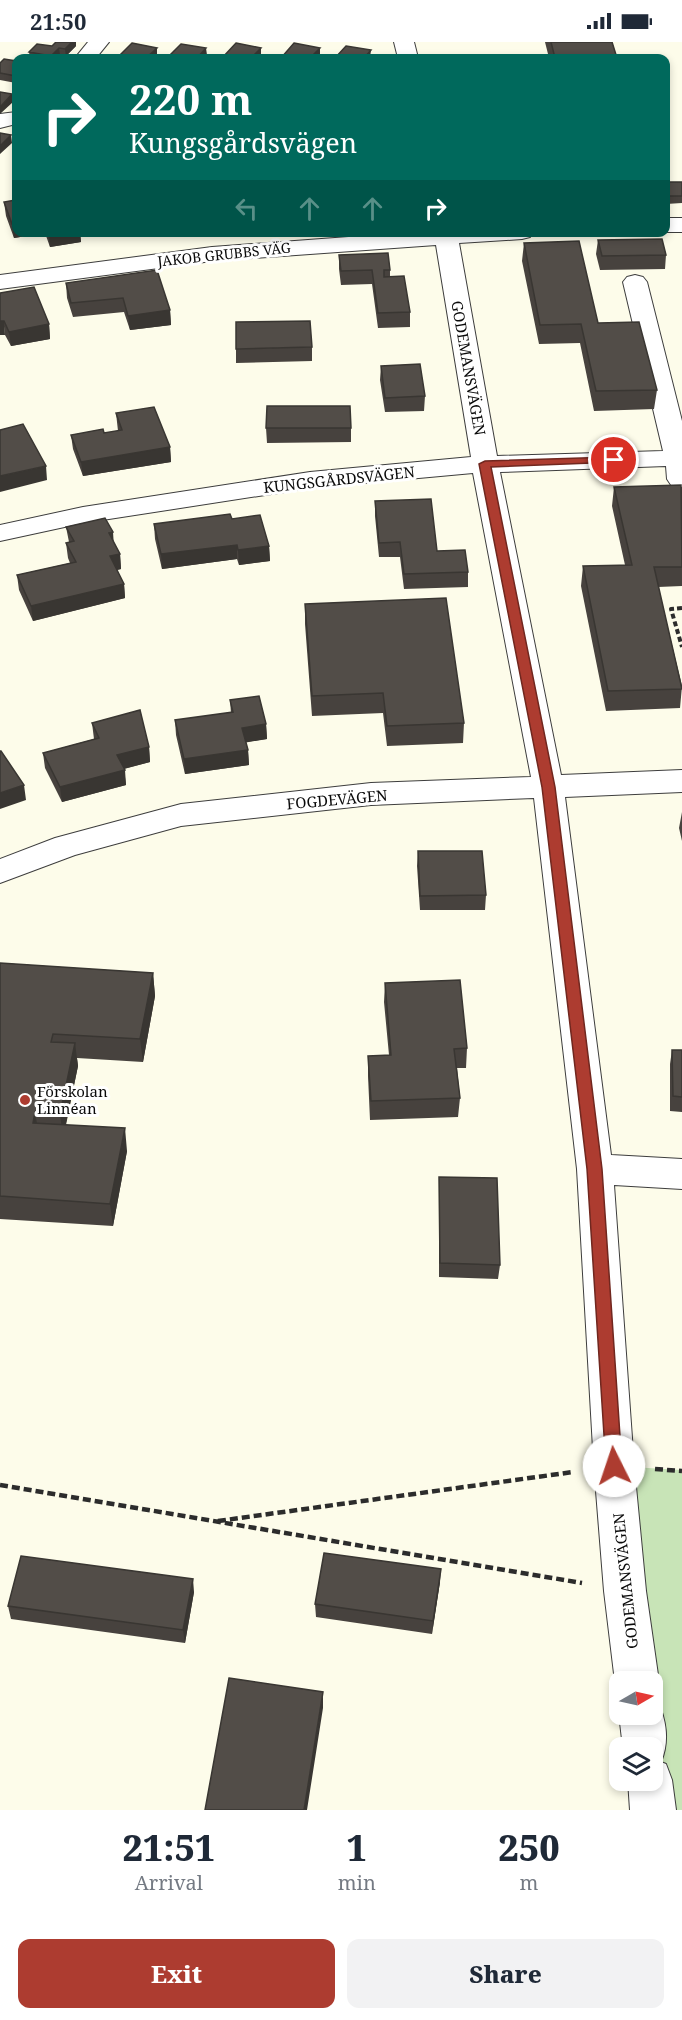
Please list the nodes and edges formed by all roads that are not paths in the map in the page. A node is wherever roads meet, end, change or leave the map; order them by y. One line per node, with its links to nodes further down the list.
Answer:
1 (99, 42): 2 (street)
2 (88, 54)
3 (421, 237): 5 (street, JAKOB GRUBBS VÄG)
4 (446, 237): 8 (street, GODEMANSVÄGEN)
5 (0, 282)
6 (635, 282): 7 (street)
7 (676, 427): 9 (street)
8 (485, 464): 9 (street, KUNGSGÅRDSVÄGEN); 11 (street, KUNGSGÅRDSVÄGEN); 13 (street, GODEMANSVÄGEN)
9 (681, 469): 10 (street)
10 (595, 483)
11 (0, 533)
12 (682, 781): 13 (street, FOGDEVÄGEN)
13 (548, 787): 14 (street, FOGDEVÄGEN); 15 (street, GODEMANSVÄGEN)
14 (0, 870)
15 (595, 1169): 16 (street); 17 (street, GODEMANSVÄGEN)
16 (682, 1174)
17 (636, 1671)
18 (651, 1791): 19 (street)
19 (654, 1810)

